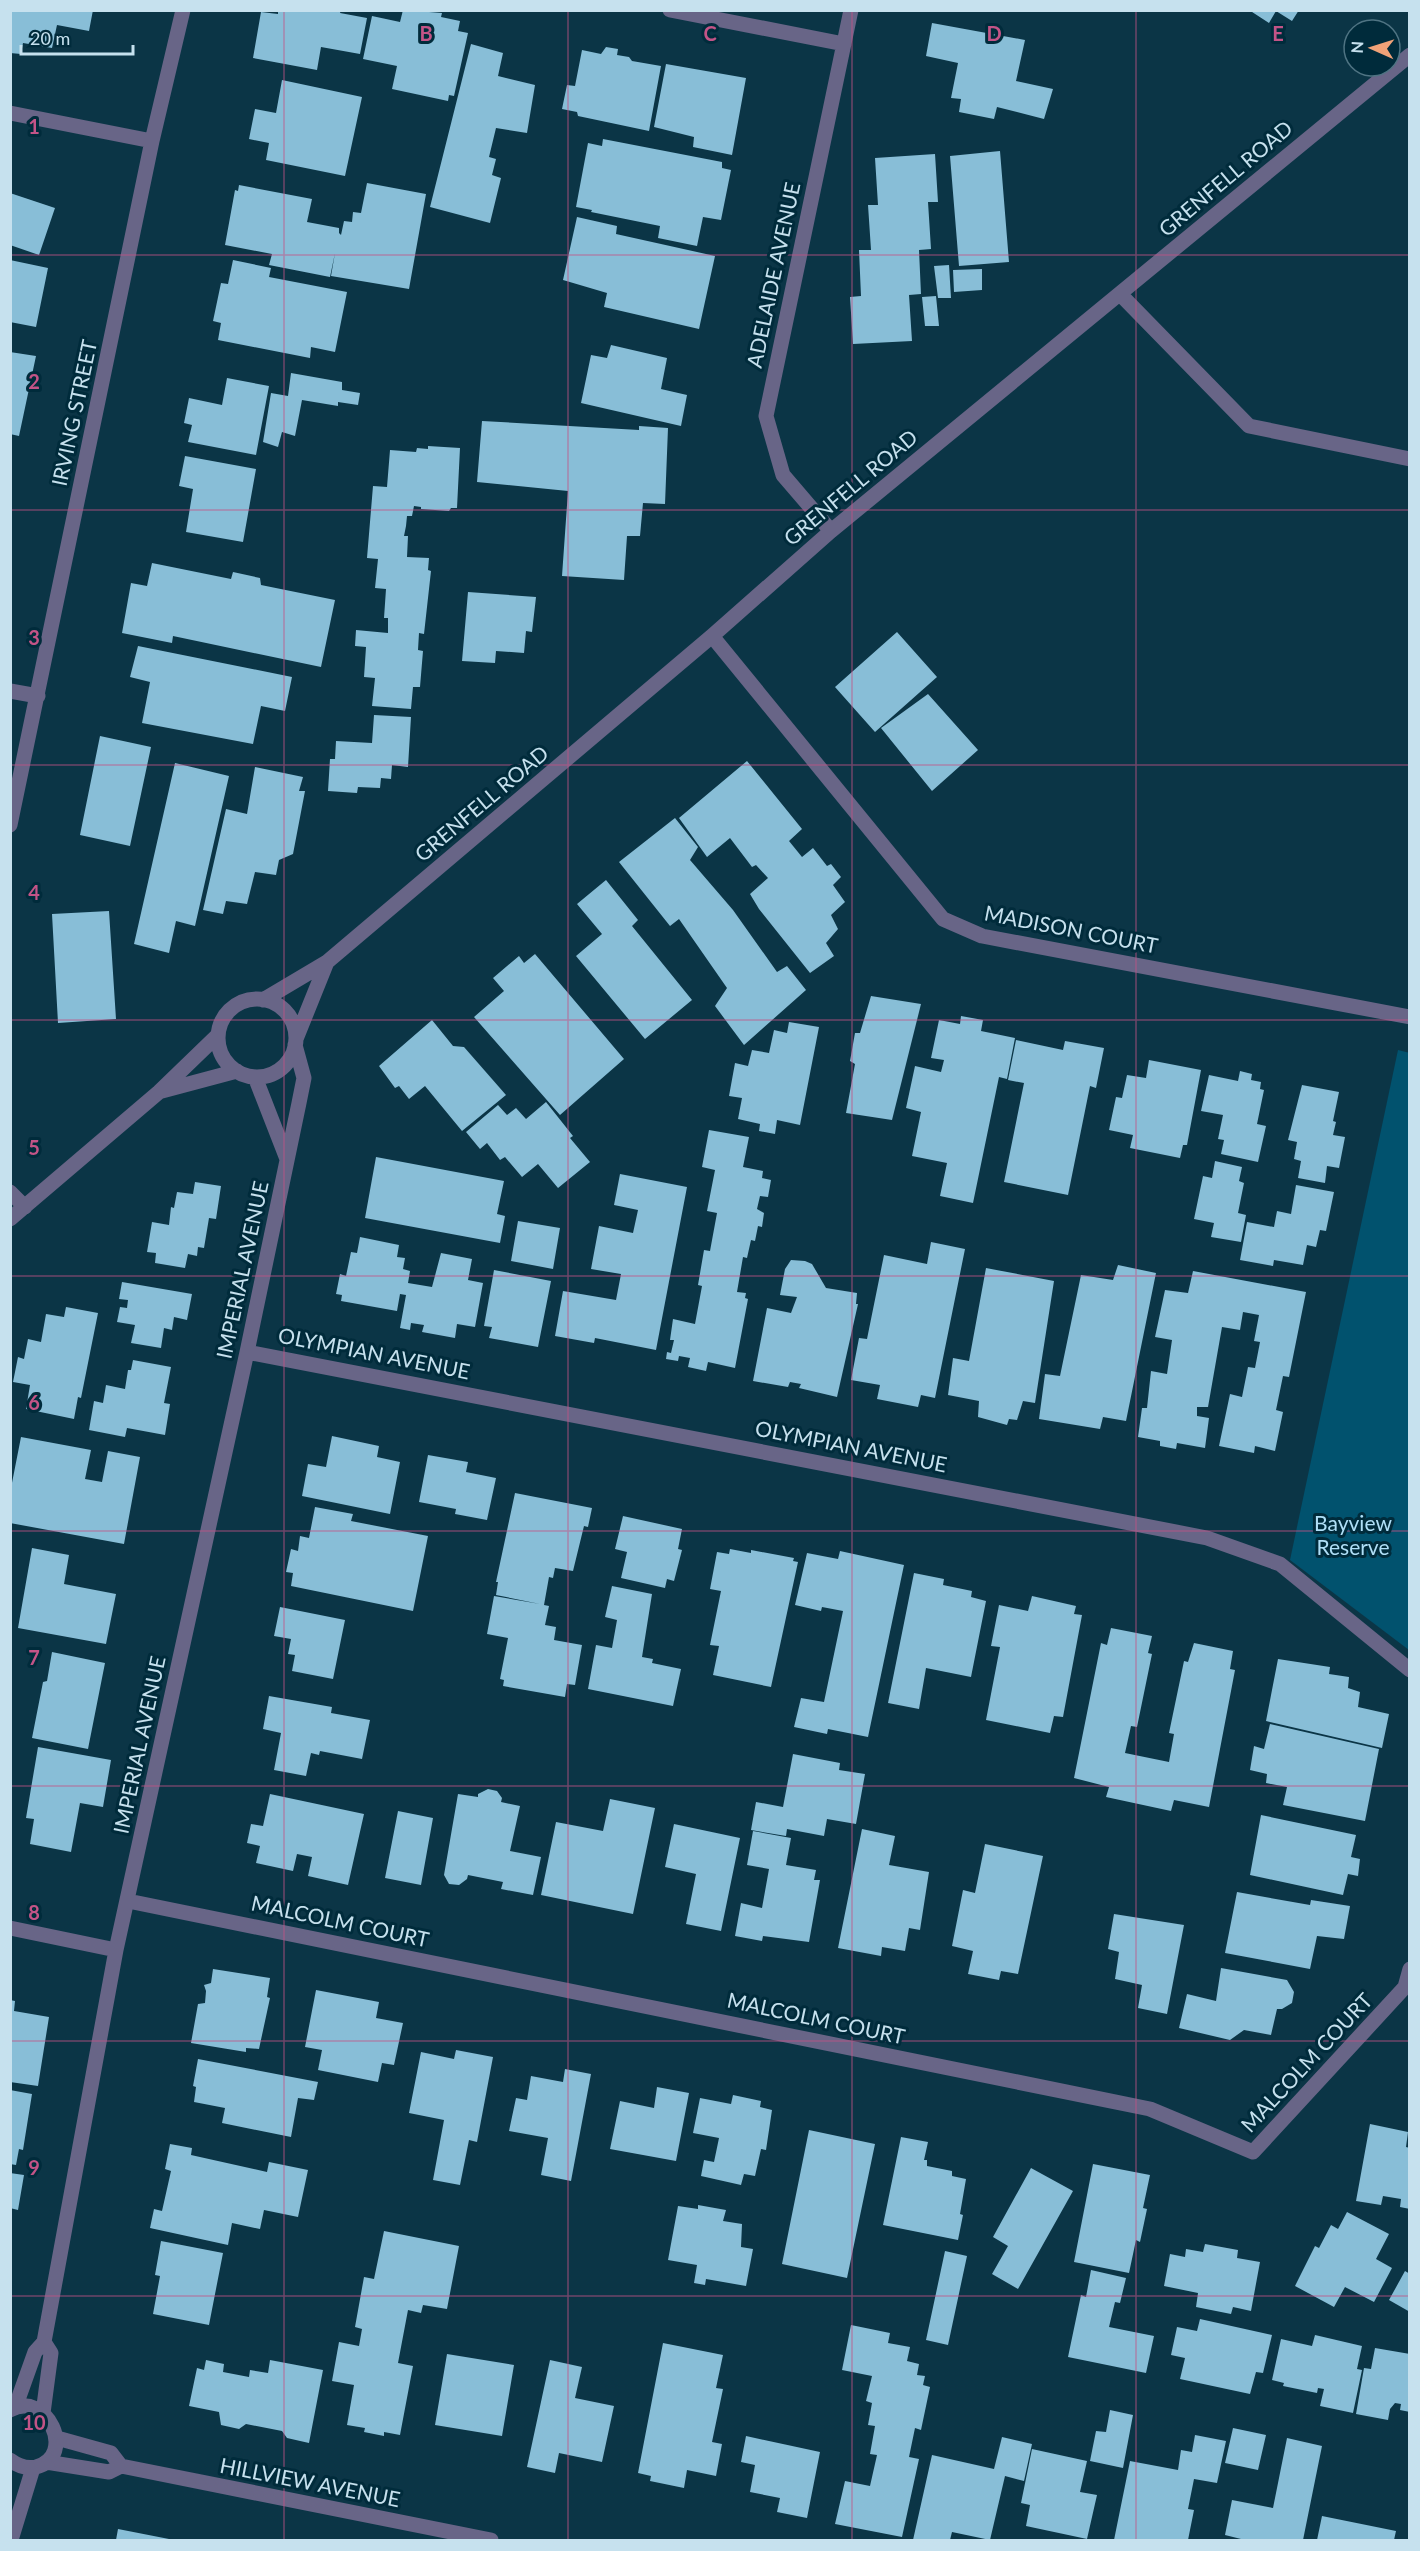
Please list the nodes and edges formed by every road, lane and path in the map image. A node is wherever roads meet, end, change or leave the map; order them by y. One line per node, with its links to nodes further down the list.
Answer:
1 (183, 10): 7 (street, IRVING STREET)
2 (670, 10): 4 (street)
3 (851, 10): 4 (street, ADELAIDE AVENUE)
4 (844, 44): 10 (street, ADELAIDE AVENUE)
5 (1410, 55): 8 (street, GRENFELL ROAD)
6 (10, 113): 7 (street)
7 (152, 141): 13 (street, IRVING STREET)
8 (1120, 294): 9 (street); 10 (street, GRENFELL ROAD)
9 (1410, 459)
10 (831, 531): 11 (street, GRENFELL ROAD)
11 (712, 636): 15 (street, GRENFELL ROAD); 17 (street, MADISON COURT)
12 (10, 691): 13 (street)
13 (38, 696): 14 (street, IRVING STREET)
14 (10, 825)
15 (327, 962): 16 (street, GRENFELL ROAD); 19 (street, GRENFELL ROAD)
16 (263, 1000): 18 (street, GRENFELL ROAD); 19 (street)
17 (1410, 1017)
18 (219, 1035): 20 (street); 22 (street, GRENFELL ROAD)
19 (296, 1042): 21 (street, GRENFELL ROAD); 23 (street, IMPERIAL AVENUE)
20 (237, 1071): 21 (street); 22 (street, GRENFELL ROAD)
21 (255, 1077): 23 (street, IMPERIAL AVENUE)
22 (159, 1092): 25 (street, GRENFELL ROAD)
23 (287, 1159): 27 (street, IMPERIAL AVENUE)
24 (10, 1192): 25 (street)
25 (25, 1207): 26 (street, GRENFELL ROAD)
26 (10, 1219)
27 (248, 1352): 28 (street, OLYMPIAN AVENUE); 29 (street, IMPERIAL AVENUE)
28 (1410, 1670)
29 (128, 1900): 31 (street, IMPERIAL AVENUE); 32 (street, MALCOLM COURT)
30 (10, 1928): 31 (street)
31 (116, 1950): 33 (street, IMPERIAL AVENUE)
32 (1410, 1970)
33 (44, 2342): 34 (street, IMPERIAL AVENUE); 35 (street, IMPERIAL AVENUE)
34 (13, 2409): 35 (street)
35 (43, 2413): 36 (street)
36 (57, 2438): 38 (street); 39 (street, HILLVIEW AVENUE)
37 (11, 2463): 38 (street, HILLVIEW AVENUE)
38 (39, 2465): 39 (street, HILLVIEW AVENUE); 40 (street)
39 (121, 2466): 41 (street, HILLVIEW AVENUE)
40 (11, 2541)
41 (491, 2541)

